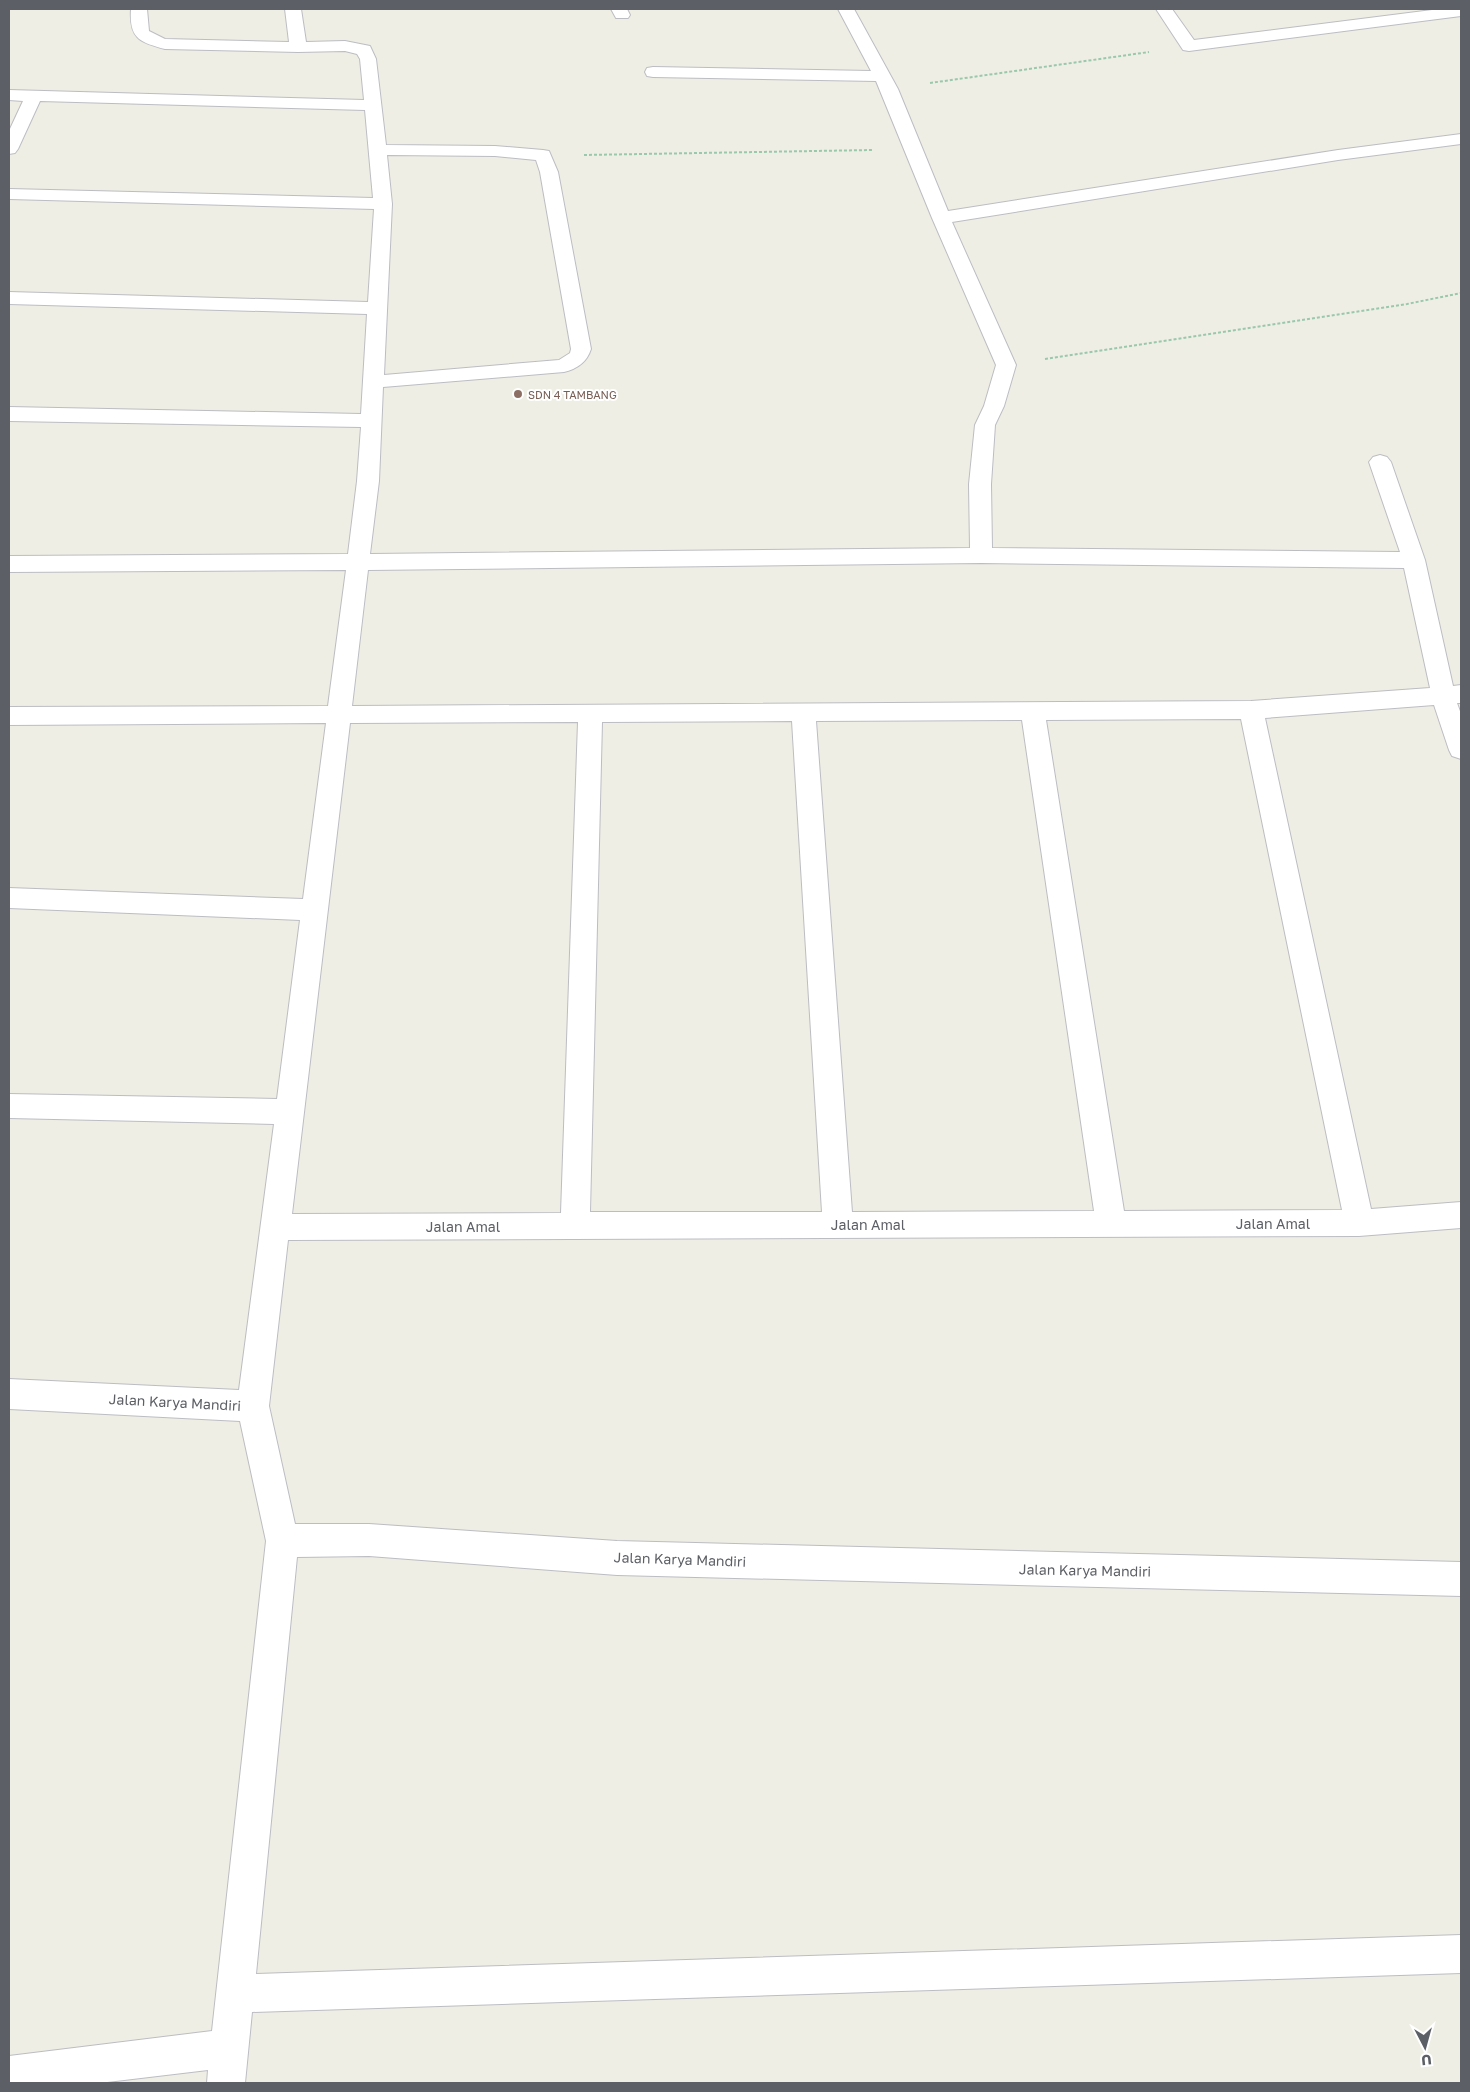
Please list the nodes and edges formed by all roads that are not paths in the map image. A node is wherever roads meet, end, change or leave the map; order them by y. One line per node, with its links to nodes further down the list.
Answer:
1 (139, 9): 8 (street)
2 (293, 9): 8 (street)
3 (846, 9): 10 (street)
4 (1164, 9): 7 (street)
5 (1461, 11): 7 (street)
6 (1313, 16): 7 (street)
7 (1324, 29)
8 (298, 47): 13 (street)
9 (653, 72): 10 (street)
10 (886, 83): 19 (street)
11 (9, 95): 12 (street)
12 (34, 96): 13 (street); 15 (street)
13 (373, 106): 16 (street)
14 (1461, 139): 19 (street)
15 (9, 149)
16 (378, 150): 18 (street); 22 (street)
17 (9, 194): 18 (street)
18 (383, 204): 21 (street)
19 (941, 218): 26 (street)
20 (9, 298): 21 (street)
21 (377, 308): 22 (street)
22 (373, 382): 24 (street)
23 (9, 414): 24 (street)
24 (371, 421): 28 (street)
25 (1380, 462): 27 (street)
26 (981, 555): 27 (street); 28 (street)
27 (1414, 560): 30 (street)
28 (358, 562): 29 (street); 34 (street)
29 (9, 564)
30 (1452, 694): 31 (street); 37 (street)
31 (1251, 710): 32 (street); 43 (street)
32 (1033, 711): 33 (street); 45 (street)
33 (803, 712): 35 (street); 44 (street)
34 (339, 714): 35 (street); 36 (street); 39 (street)
35 (590, 714): 46 (street)
36 (9, 716)
37 (1461, 750)
38 (9, 898): 39 (street)
39 (315, 910): 41 (street)
40 (9, 1106): 41 (street)
41 (290, 1112): 47 (street)
42 (1461, 1215): 43 (street, Jalan Amal)
43 (1359, 1223): 45 (street, Jalan Amal)
44 (838, 1224): 45 (street, Jalan Amal); 46 (street, Jalan Amal)
45 (1111, 1224)
46 (575, 1226): 47 (street, Jalan Amal)
47 (275, 1227): 49 (street)
48 (9, 1394): 49 (street, Jalan Karya Mandiri)
49 (253, 1406): 50 (street, Jalan Karya Mandiri)
50 (282, 1541): 51 (street, Jalan Karya Mandiri); 53 (street)
51 (1461, 1579)
52 (1461, 1954): 53 (street)
53 (236, 1994): 54 (street)
54 (228, 2066): 55 (street)
55 (9, 2075)

